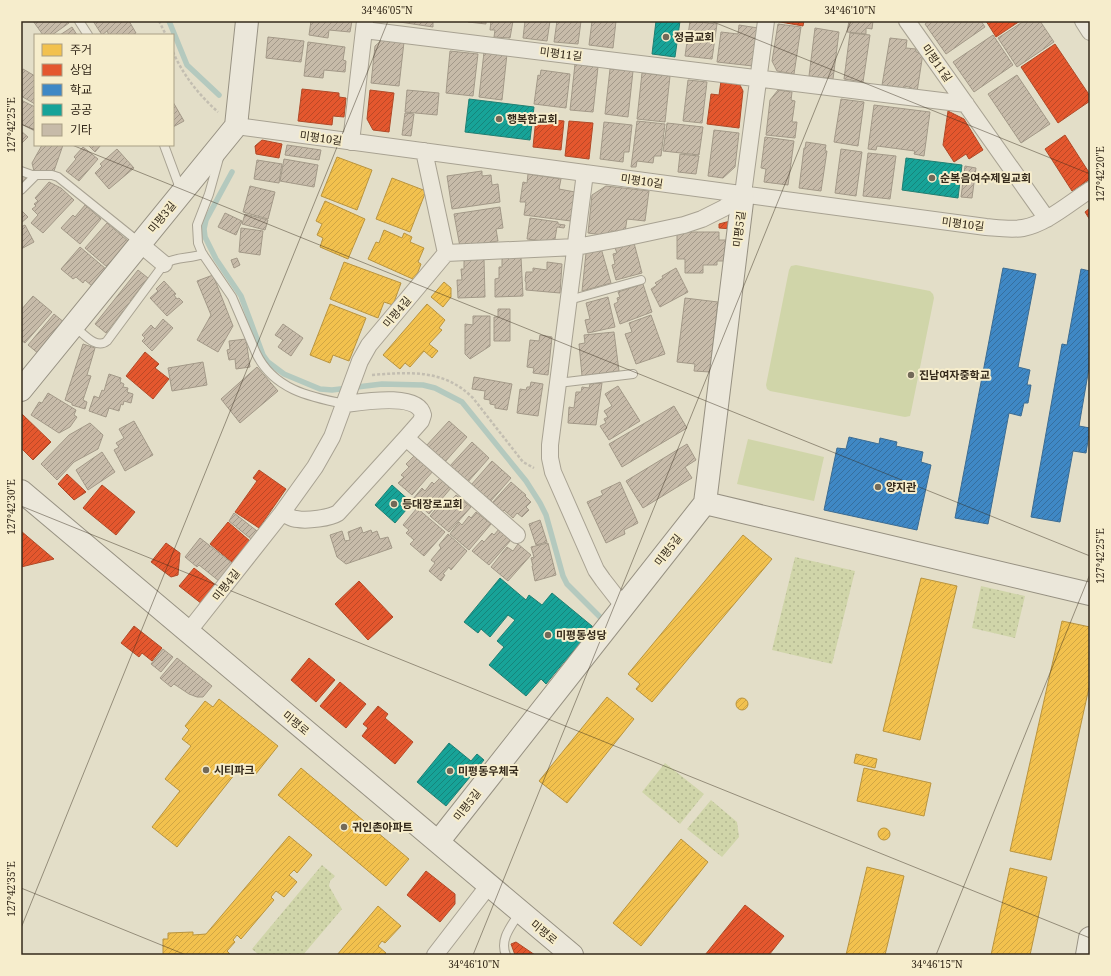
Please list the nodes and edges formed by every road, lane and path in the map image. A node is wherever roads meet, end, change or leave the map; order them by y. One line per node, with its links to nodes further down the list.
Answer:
1 (79, 21): 9 (lane)
2 (159, 21): 10 (path)
3 (247, 21): 14 (street)
4 (766, 21): 12 (street)
5 (907, 21): 13 (street, 미평11길)
6 (1083, 21): 8 (street)
7 (364, 25): 12 (street, 미평11길); 15 (street, 미평11길)
8 (1090, 32)
9 (87, 34)
10 (166, 34)
11 (174, 54): 14 (path)
12 (759, 78): 13 (street); 24 (street)
13 (966, 104): 25 (street)
14 (230, 134): 15 (street, 미평10길); 23 (street, 미평3길); 29 (lane)
15 (351, 142): 17 (street, 미평10길)
16 (164, 146): 23 (lane)
17 (424, 152): 19 (street, 미평10길); 28 (street)
18 (21, 171): 20 (lane)
19 (585, 173): 24 (street, 미평10길); 27 (street)
20 (35, 176): 21 (lane); 26 (lane)
21 (21, 190)
22 (1090, 190): 25 (street, 미평10길)
23 (182, 193): 26 (street, 미평3길)
24 (743, 194): 25 (street, 미평10길); 27 (street); 42 (street, 미평5길)
25 (1047, 219)
26 (140, 244): 30 (street); 33 (street, 미평3길)
27 (576, 247): 28 (street); 32 (street)
28 (446, 253): 35 (street, 미평4길)
29 (203, 254): 30 (lane); 38 (lane)
30 (164, 264): 33 (lane)
31 (640, 280): 32 (lane)
32 (569, 300): 36 (street)
33 (73, 326): 37 (street, 미평3길)
34 (633, 374): 36 (lane)
35 (354, 378): 38 (street, 미평4길); 40 (path)
36 (558, 383): 40 (street)
37 (21, 390)
38 (346, 401): 39 (street); 43 (street, 미평4길)
39 (406, 438): 43 (street); 44 (street)
40 (553, 472): 46 (street)
41 (21, 491): 47 (street, 미평로)
42 (705, 503): 45 (street); 46 (street, 미평5길)
43 (282, 513): 47 (street, 미평4길)
44 (517, 535)
45 (1090, 594)
46 (624, 607): 48 (street, 미평5길)
47 (188, 632): 48 (street, 미평로)
48 (438, 842): 49 (street, 미평로)
49 (489, 885): 50 (street, 미평로); 52 (street)
50 (520, 911): 53 (lane); 54 (street, 미평로)
51 (1090, 938): 55 (street)
52 (435, 955)
53 (506, 955)
54 (572, 955)
55 (1087, 955)

